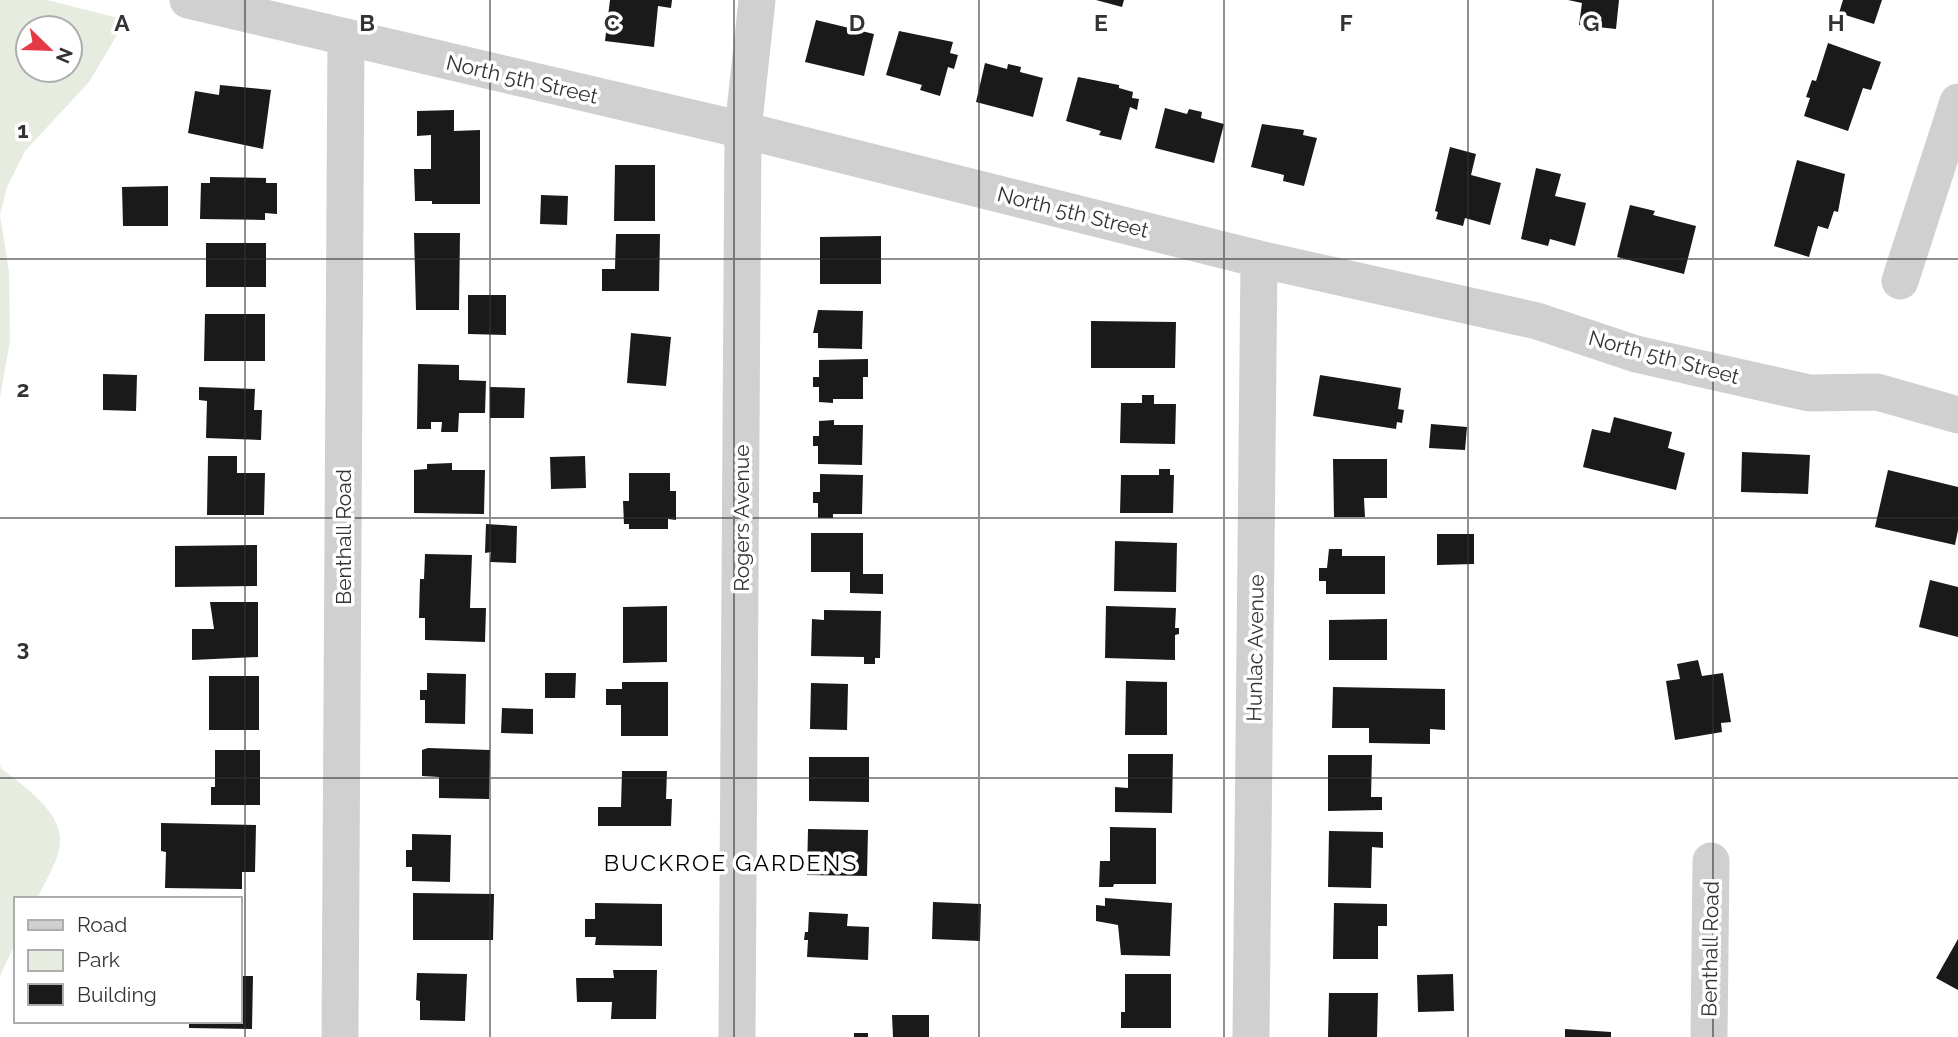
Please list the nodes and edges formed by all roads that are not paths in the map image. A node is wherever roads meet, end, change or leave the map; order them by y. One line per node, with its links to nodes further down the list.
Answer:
1 (188, 0): 3 (street, North 5th Street)
2 (757, 0): 5 (street, Rogers Avenue)
3 (346, 37): 5 (street, North 5th Street); 10 (street, Benthall Road)
4 (1958, 102): 7 (street)
5 (743, 130): 6 (street, North 5th Street); 11 (street, Rogers Avenue)
6 (1259, 259): 8 (street, North 5th Street); 12 (street, Hunlac Avenue)
7 (1900, 281)
8 (1958, 415)
9 (1711, 861): 13 (street, Benthall Road)
10 (340, 1037)
11 (737, 1037)
12 (1251, 1037)
13 (1709, 1037)

